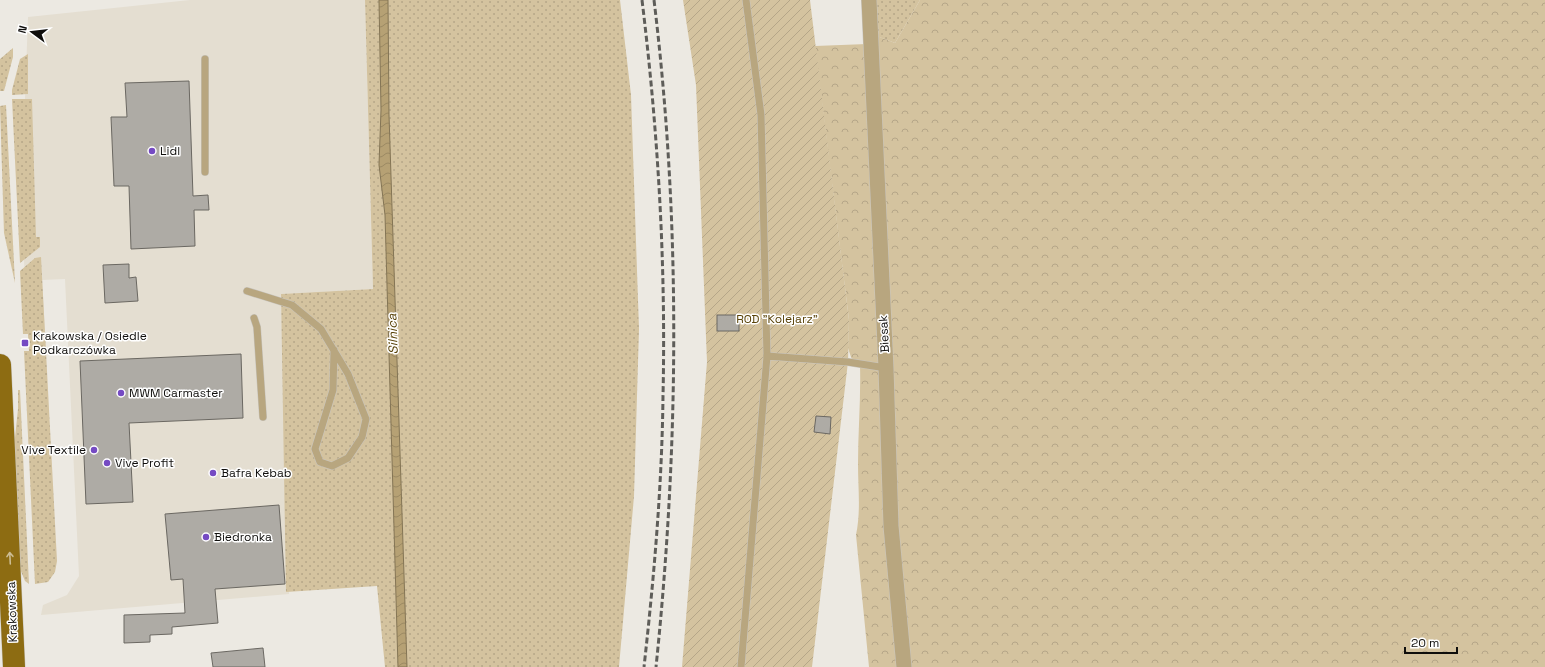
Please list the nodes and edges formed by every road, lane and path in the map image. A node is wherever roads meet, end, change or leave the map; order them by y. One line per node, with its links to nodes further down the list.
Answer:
1 (746, 0): 8 (lane)
2 (869, 0): 10 (street, Biesak)
3 (205, 59): 4 (lane)
4 (205, 172)
5 (247, 291): 7 (lane)
6 (254, 318): 11 (lane)
7 (334, 350): 7 (lane)
8 (767, 356): 10 (lane); 13 (lane)
9 (0, 365): 12 (main road, Krakowska, one-way to 9)
10 (886, 368): 14 (street, Biesak)
11 (263, 417)
12 (14, 667)
13 (741, 667)
14 (904, 667)

